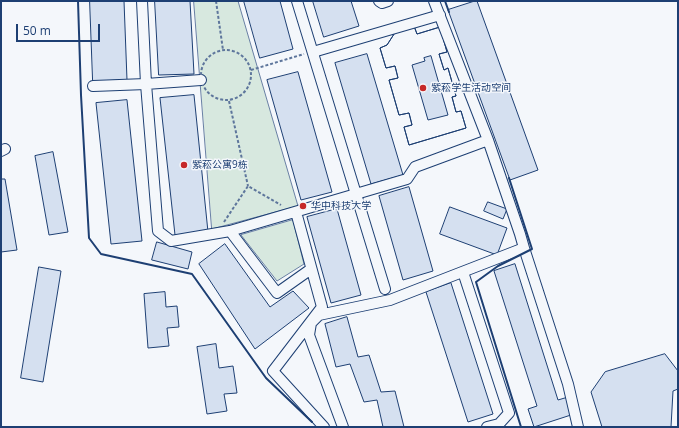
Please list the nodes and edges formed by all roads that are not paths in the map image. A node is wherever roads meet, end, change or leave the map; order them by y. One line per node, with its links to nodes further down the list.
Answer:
1 (142, 1): 9 (street)
2 (297, 1): 7 (street)
3 (379, 1): 4 (street)
4 (388, 1)
5 (434, 1): 6 (street)
6 (440, 15): 7 (street); 11 (street)
7 (313, 52): 12 (street)
8 (201, 80): 9 (street)
9 (146, 84): 10 (street); 14 (street)
10 (93, 86)
11 (488, 140): 12 (street); 15 (street)
12 (357, 195): 13 (street); 18 (street)
13 (295, 212): 14 (street); 16 (street)
14 (230, 231): 16 (street)
15 (524, 248): 17 (street); 22 (street)
16 (311, 269): 19 (street)
17 (463, 272): 20 (street); 21 (street)
18 (385, 289)
19 (324, 427)
20 (343, 427)
21 (487, 427)
22 (578, 427)

